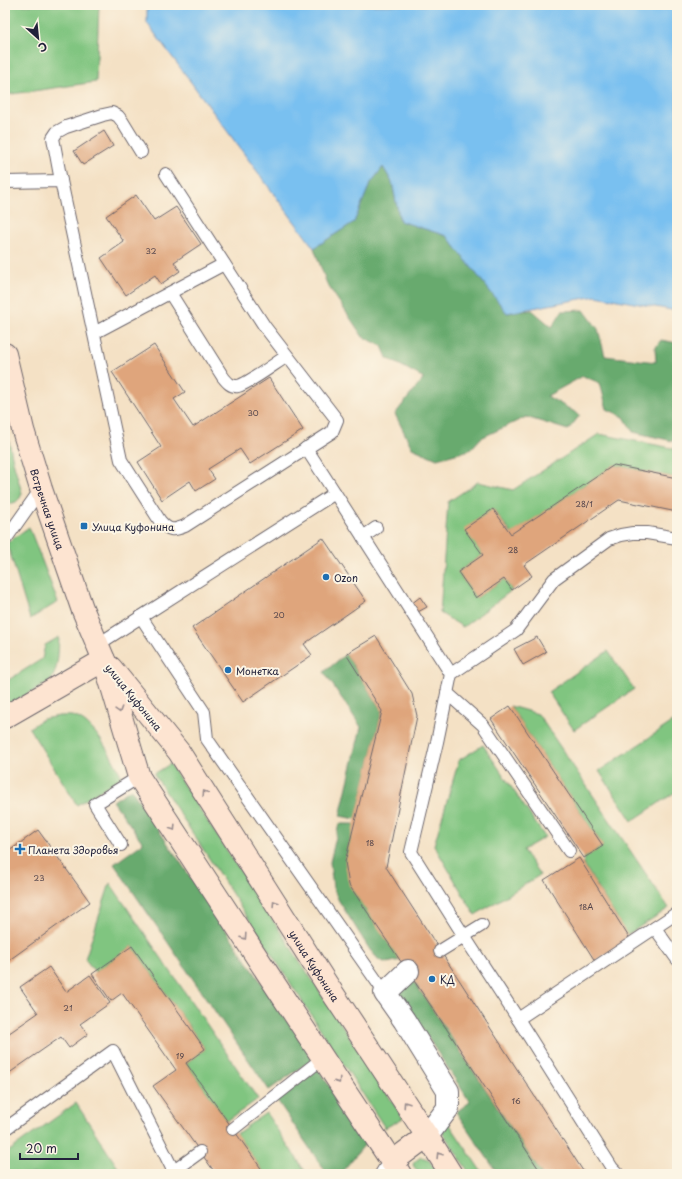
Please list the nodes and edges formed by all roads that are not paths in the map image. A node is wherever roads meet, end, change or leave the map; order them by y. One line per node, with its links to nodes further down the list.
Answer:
1 (141, 152): 3 (lane)
2 (166, 174): 5 (lane)
3 (62, 181): 4 (lane); 7 (lane)
4 (5, 182)
5 (224, 264): 6 (lane); 9 (lane)
6 (170, 293): 7 (lane); 9 (lane)
7 (94, 333): 10 (lane)
8 (5, 354): 11 (main road, Встречная улица)
9 (287, 356): 10 (lane)
10 (306, 448): 12 (lane)
11 (41, 489): 16 (lane); 18 (main road, Встречная улица)
12 (335, 493): 14 (lane); 17 (lane)
13 (376, 528): 14 (lane)
14 (363, 537): 19 (lane)
15 (677, 538): 19 (lane)
16 (5, 540)
17 (141, 617): 18 (lane); 32 (lane)
18 (101, 652): 21 (main road); 22 (main road, улица Куфонина, one-way to 22); 37 (main road, улица Куфонина, one-way to 18)
19 (451, 674): 20 (lane)
20 (447, 693): 24 (lane); 28 (lane)
21 (5, 717)
22 (140, 777): 23 (lane); 34 (main road, улица Куфонина, one-way to 34)
23 (121, 845)
24 (569, 851)
25 (677, 913): 27 (lane)
26 (482, 925): 28 (lane)
27 (655, 928): 30 (lane); 33 (lane)
28 (464, 936): 29 (lane); 33 (lane)
29 (440, 951)
30 (677, 959)
31 (408, 972): 32 (street)
32 (385, 993): 37 (street)
33 (518, 1019): 42 (lane)
34 (323, 1058): 36 (lane); 39 (main road, улица Куфонина, one-way to 39)
35 (5, 1129): 40 (lane)
36 (232, 1129)
37 (427, 1136): 39 (main road); 41 (main road, улица Куфонина, one-way to 37)
38 (200, 1152): 40 (lane)
39 (391, 1170)
40 (174, 1172)
41 (451, 1174)
42 (618, 1174)

